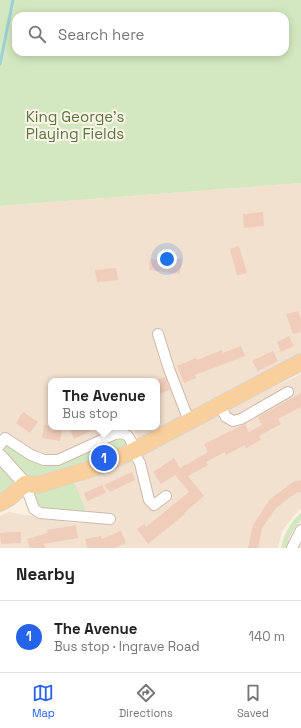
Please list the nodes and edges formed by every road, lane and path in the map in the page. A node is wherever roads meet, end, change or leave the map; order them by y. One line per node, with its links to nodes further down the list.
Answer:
1 (158, 334): 5 (street)
2 (301, 362): 4 (main road)
3 (288, 392): 4 (street)
4 (220, 406): 5 (main road)
5 (189, 421): 7 (main road)
6 (0, 445): 7 (street)
7 (134, 451): 9 (main road); 10 (street)
8 (0, 456): 9 (street)
9 (24, 484): 11 (main road); 12 (street)
10 (166, 496)
11 (0, 503)
12 (110, 519)
13 (301, 530): 14 (street)
14 (292, 548)

